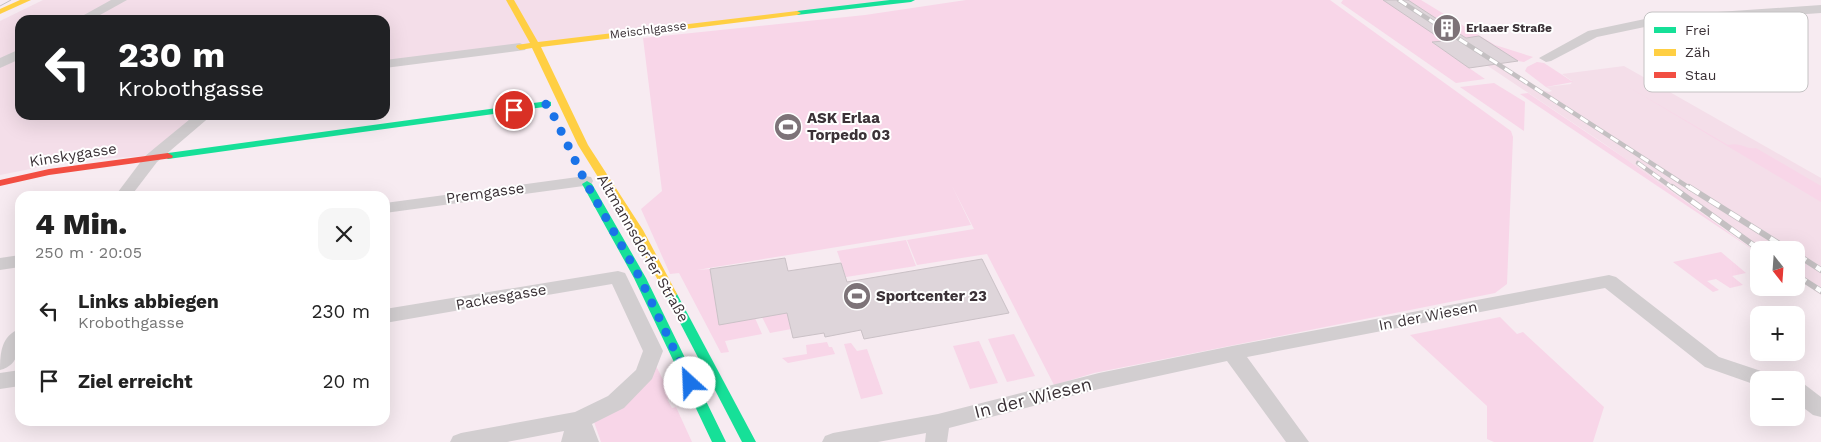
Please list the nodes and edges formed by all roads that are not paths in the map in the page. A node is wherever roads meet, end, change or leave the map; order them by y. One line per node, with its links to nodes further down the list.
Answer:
1 (27, 0): 7 (main road)
2 (121, 0): 9 (street)
3 (498, 0): 10 (main road)
4 (510, 0): 12 (main road, Altmannsdorfer Straße)
5 (911, 0): 12 (main road, Meischlgasse)
6 (1821, 9): 8 (street)
7 (0, 12)
8 (1777, 12)
9 (91, 15)
10 (505, 16)
11 (1644, 23): 14 (street)
12 (523, 44): 15 (main road, Altmannsdorfer Straße); 16 (street, Meischlgasse); 42 (main road, Altmannsdorfer Straße)
13 (15, 56): 17 (street)
14 (1546, 58)
15 (527, 60)
16 (390, 63)
17 (0, 64)
18 (541, 90): 20 (main road, Kinskygasse)
19 (198, 120): 20 (street)
20 (151, 159): 22 (main road, Kinskygasse); 23 (street)
21 (583, 176): 24 (street, Premgasse); 41 (main road, Altmannsdorfer Straße)
22 (0, 183)
23 (127, 191)
24 (390, 207)
25 (15, 262): 26 (street)
26 (0, 264)
27 (390, 315): 36 (street, Packesgasse)
28 (15, 343): 30 (street)
29 (1232, 353): 31 (street, In der Wiesen); 37 (street, In der Wiesen); 44 (street)
30 (0, 363)
31 (1750, 375)
32 (15, 379): 33 (street)
33 (0, 381)
34 (1805, 397): 35 (street)
35 (1821, 409)
36 (579, 420): 38 (street); 39 (street); 40 (street)
37 (937, 432): 43 (street, In der Wiesen)
38 (461, 442)
39 (572, 442)
40 (588, 442)
41 (718, 442)
42 (749, 442)
43 (834, 442)
44 (1298, 442)

